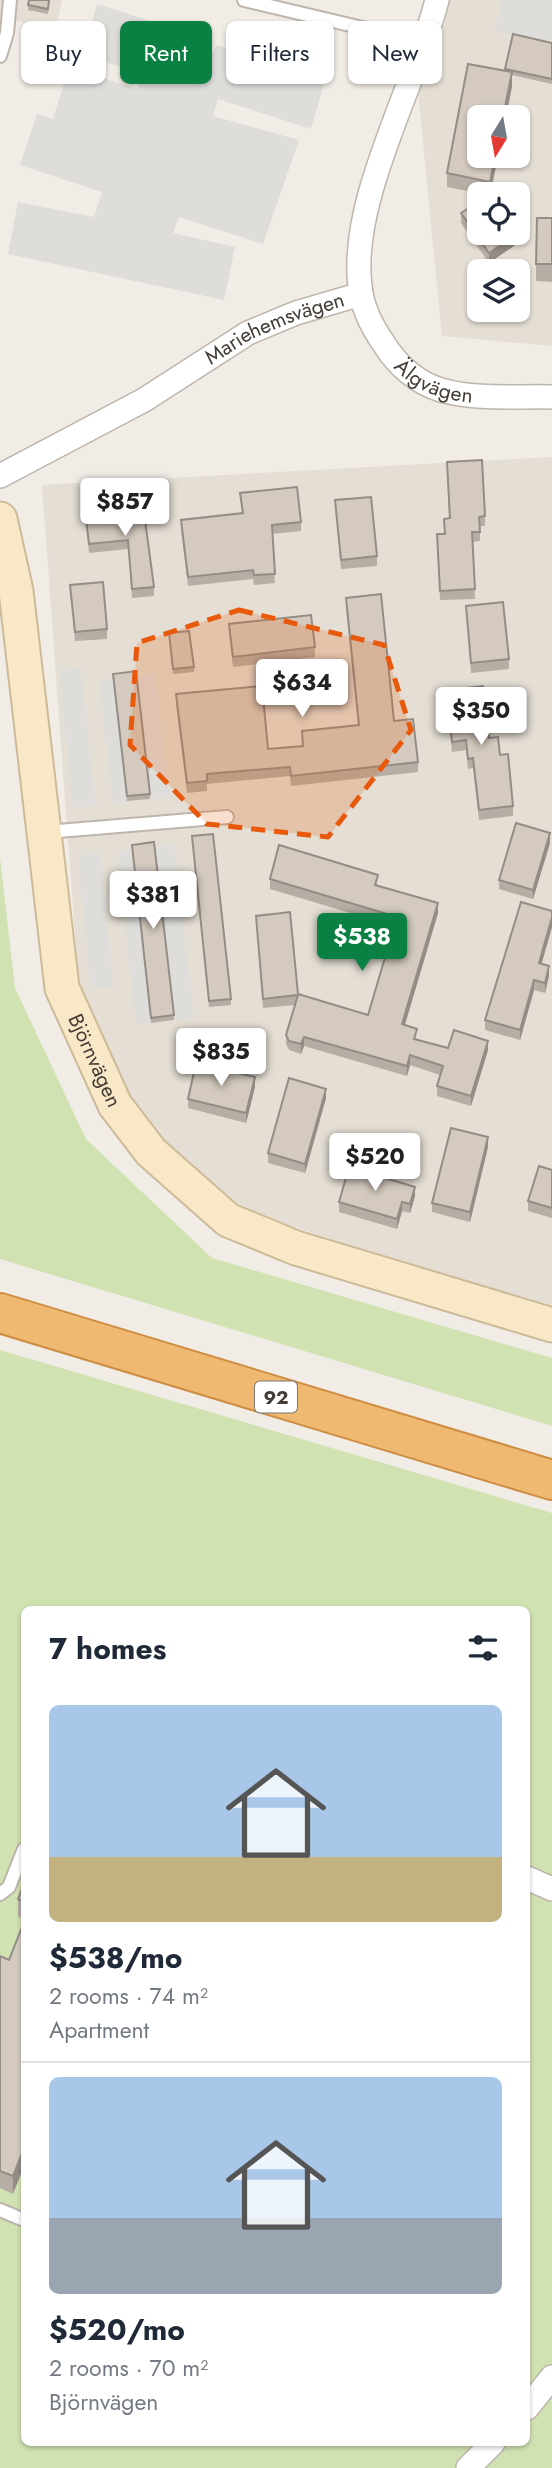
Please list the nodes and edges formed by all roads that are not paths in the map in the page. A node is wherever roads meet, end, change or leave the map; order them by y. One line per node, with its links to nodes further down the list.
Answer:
1 (10, 0): 6 (lane)
2 (244, 0): 5 (lane)
3 (437, 0): 4 (street, Mariehemsvägen)
4 (432, 21)
5 (348, 25)
6 (0, 56)
7 (409, 84): 8 (street, Mariehemsvägen)
8 (361, 295): 9 (street, Älgvägen); 10 (street, Mariehemsvägen)
9 (552, 397)
10 (0, 476)
11 (0, 519): 13 (street, Björnvägen)
12 (227, 817): 13 (lane)
13 (45, 832): 16 (street, Björnvägen)
14 (0, 1290): 17 (highway, 92)
15 (0, 1313): 18 (highway, 92)
16 (552, 1325)
17 (552, 1456)
18 (552, 1480)
19 (21, 1857): 22 (lane)
20 (530, 1879): 21 (street)
21 (552, 1889)
22 (0, 1894)
23 (0, 2210): 24 (lane)
24 (21, 2219)
25 (552, 2377): 26 (street)
26 (530, 2404)
27 (490, 2446): 28 (street)
28 (468, 2468)

